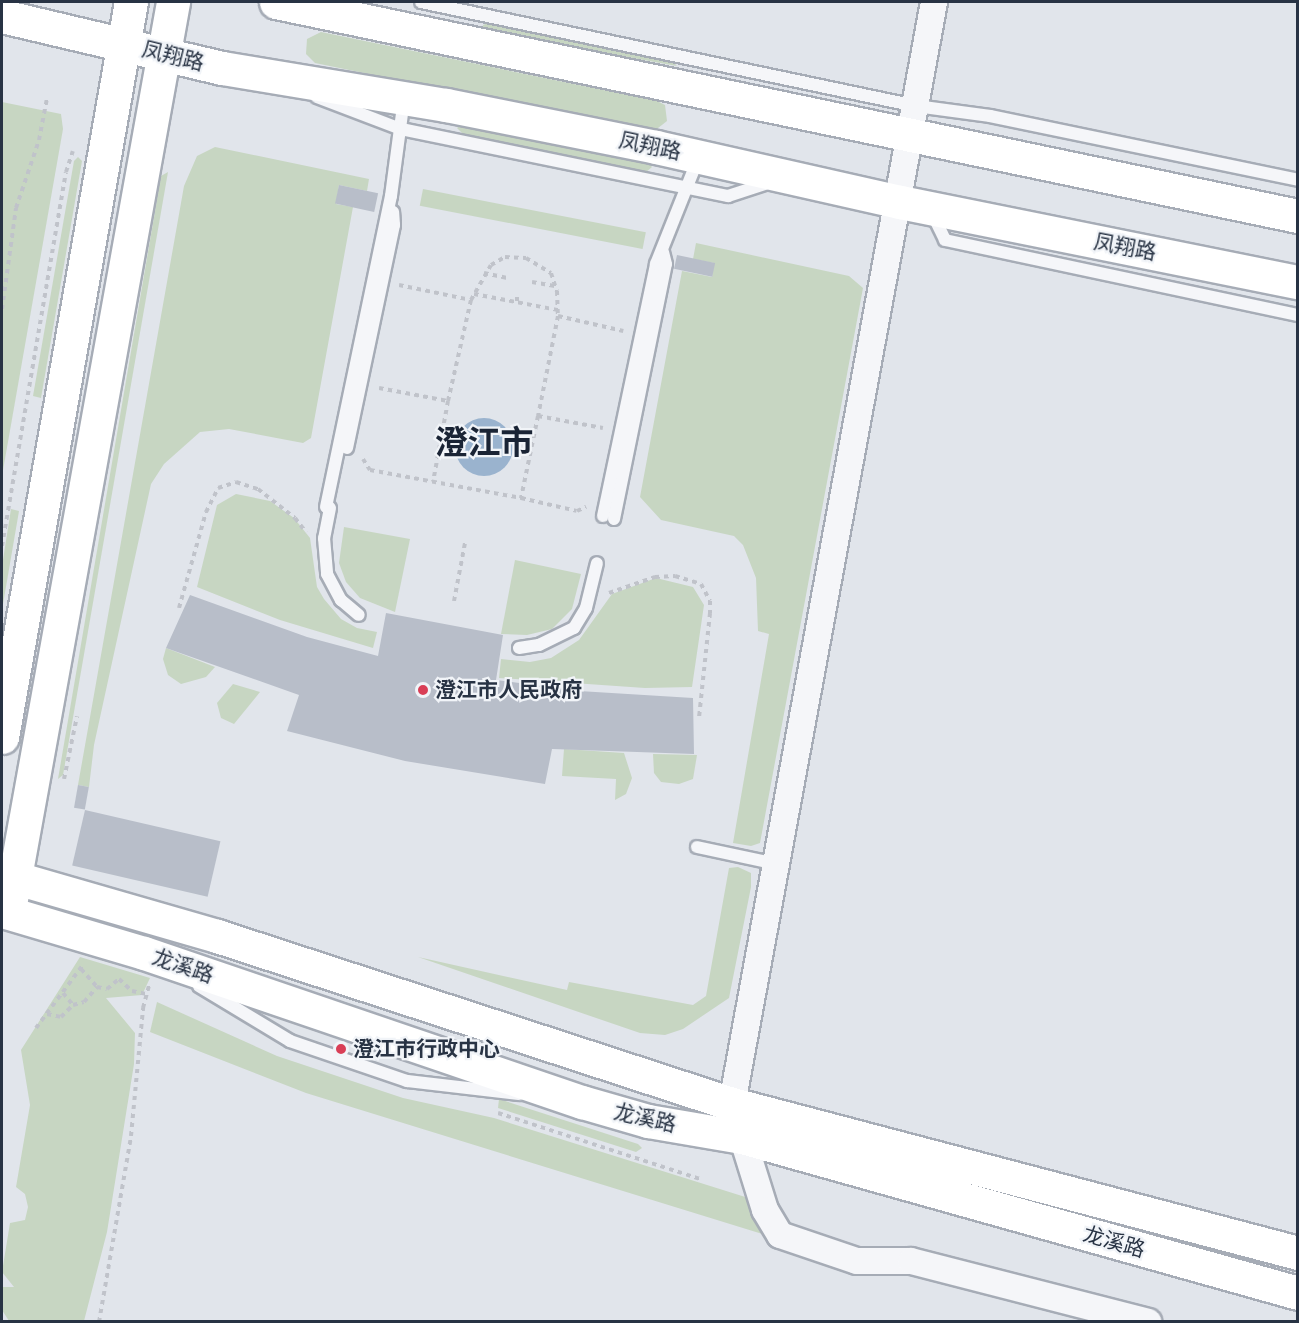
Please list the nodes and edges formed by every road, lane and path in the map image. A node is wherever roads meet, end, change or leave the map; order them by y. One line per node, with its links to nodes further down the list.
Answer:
1 (130, 2): 7 (main road)
2 (173, 2): 8 (main road)
3 (276, 2): 11 (main road)
4 (421, 2): 11 (lane)
5 (934, 2): 11 (street)
6 (2, 16): 7 (main road, 凤翔路)
7 (122, 43): 8 (main road, 凤翔路); 12 (main road)
8 (163, 52): 10 (main road, 凤翔路); 70 (main road)
9 (47, 98): 34 (path)
10 (403, 114): 13 (main road, 凤翔路); 16 (lane); 17 (lane)
11 (913, 120): 15 (lane); 18 (street); 19 (main road)
12 (105, 129): 58 (path); 67 (main road)
13 (699, 156): 14 (main road, 凤翔路); 16 (lane)
14 (788, 176): 16 (lane); 18 (main road, 凤翔路)
15 (1298, 180)
16 (686, 186): 20 (lane)
17 (391, 196): 24 (lane); 56 (lane)
18 (914, 205): 26 (main road, 凤翔路); 36 (lane); 69 (street)
19 (1298, 216)
20 (663, 252): 40 (lane); 50 (lane)
21 (484, 273): 23 (path); 28 (path); 30 (path)
22 (399, 274): 27 (path)
23 (508, 278)
24 (382, 281): 27 (path); 43 (lane)
25 (532, 282): 28 (path)
26 (1298, 282)
27 (397, 284): 31 (path); 32 (path)
28 (556, 286): 35 (path)
29 (517, 292): 33 (path)
30 (474, 294): 32 (path); 33 (path)
31 (394, 296)
32 (471, 300): 46 (path)
33 (516, 301): 35 (path)
34 (2, 309)
35 (558, 310): 37 (path)
36 (1298, 315)
37 (558, 316): 39 (path); 47 (path)
38 (628, 321): 39 (path)
39 (626, 332): 40 (path); 41 (path)
40 (641, 334): 50 (lane)
41 (624, 342)
42 (378, 376): 44 (path)
43 (361, 385): 44 (path); 56 (lane)
44 (375, 388): 45 (path); 46 (path)
45 (373, 399)
46 (448, 401): 53 (path)
47 (538, 416): 49 (path); 54 (path)
48 (608, 418): 49 (path)
49 (606, 429): 50 (path); 51 (path)
50 (621, 431)
51 (604, 440)
52 (361, 456): 53 (path)
53 (433, 482): 54 (path)
54 (521, 498): 55 (path)
55 (590, 504)
56 (330, 508): 59 (lane)
57 (465, 543): 61 (path)
58 (2, 546)
59 (325, 556): 62 (path); 64 (lane)
60 (597, 563): 63 (lane)
61 (454, 601)
62 (179, 608)
63 (586, 608): 65 (lane); 66 (path)
64 (359, 615)
65 (519, 648)
66 (699, 717)
67 (2, 737)
68 (697, 847): 69 (lane)
69 (777, 864): 81 (street)
70 (8, 875): 71 (main road); 81 (main road, 龙溪路)
71 (5, 912): 83 (main road, 龙溪路)
72 (79, 958): 73 (path)
73 (80, 968): 74 (path); 76 (path)
74 (97, 987): 77 (path); 78 (path)
75 (160, 989): 77 (path)
76 (63, 993): 78 (path); 79 (path)
77 (146, 994): 89 (path)
78 (73, 1005): 79 (path)
79 (47, 1014): 80 (path)
80 (36, 1028)
81 (732, 1104): 83 (street); 87 (main road, 龙溪路)
82 (486, 1109): 85 (path)
83 (742, 1137): 88 (main road, 龙溪路); 90 (street)
84 (654, 1156): 85 (path)
85 (652, 1164): 86 (path)
86 (699, 1179)
87 (1298, 1253)
88 (1298, 1293)
89 (99, 1322)
90 (1148, 1322)

